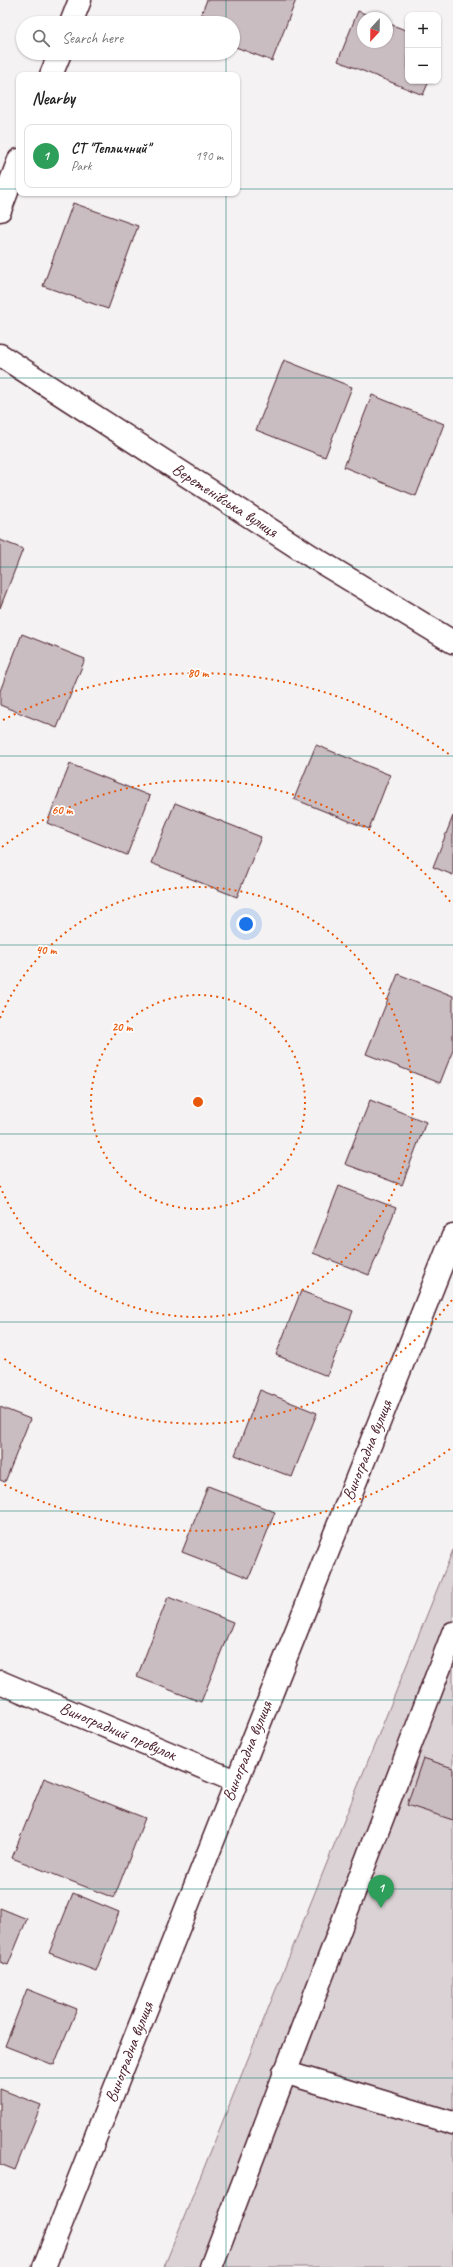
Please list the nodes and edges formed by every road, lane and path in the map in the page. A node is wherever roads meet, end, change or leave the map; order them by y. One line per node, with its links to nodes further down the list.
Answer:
1 (80, 0): 2 (street)
2 (74, 16)
3 (57, 60): 4 (street)
4 (53, 72)
5 (16, 168): 6 (street)
6 (0, 210)
7 (0, 355): 8 (street, Веретенівська вулиця)
8 (453, 642)
9 (453, 1236): 12 (street, Виноградна вулиця)
10 (453, 1633): 13 (street)
11 (0, 1682): 12 (street, Виноградний провулок)
12 (235, 1781): 15 (street, Виноградна вулиця)
13 (284, 2072): 14 (street); 16 (street)
14 (453, 2123)
15 (44, 2267)
16 (211, 2267)

